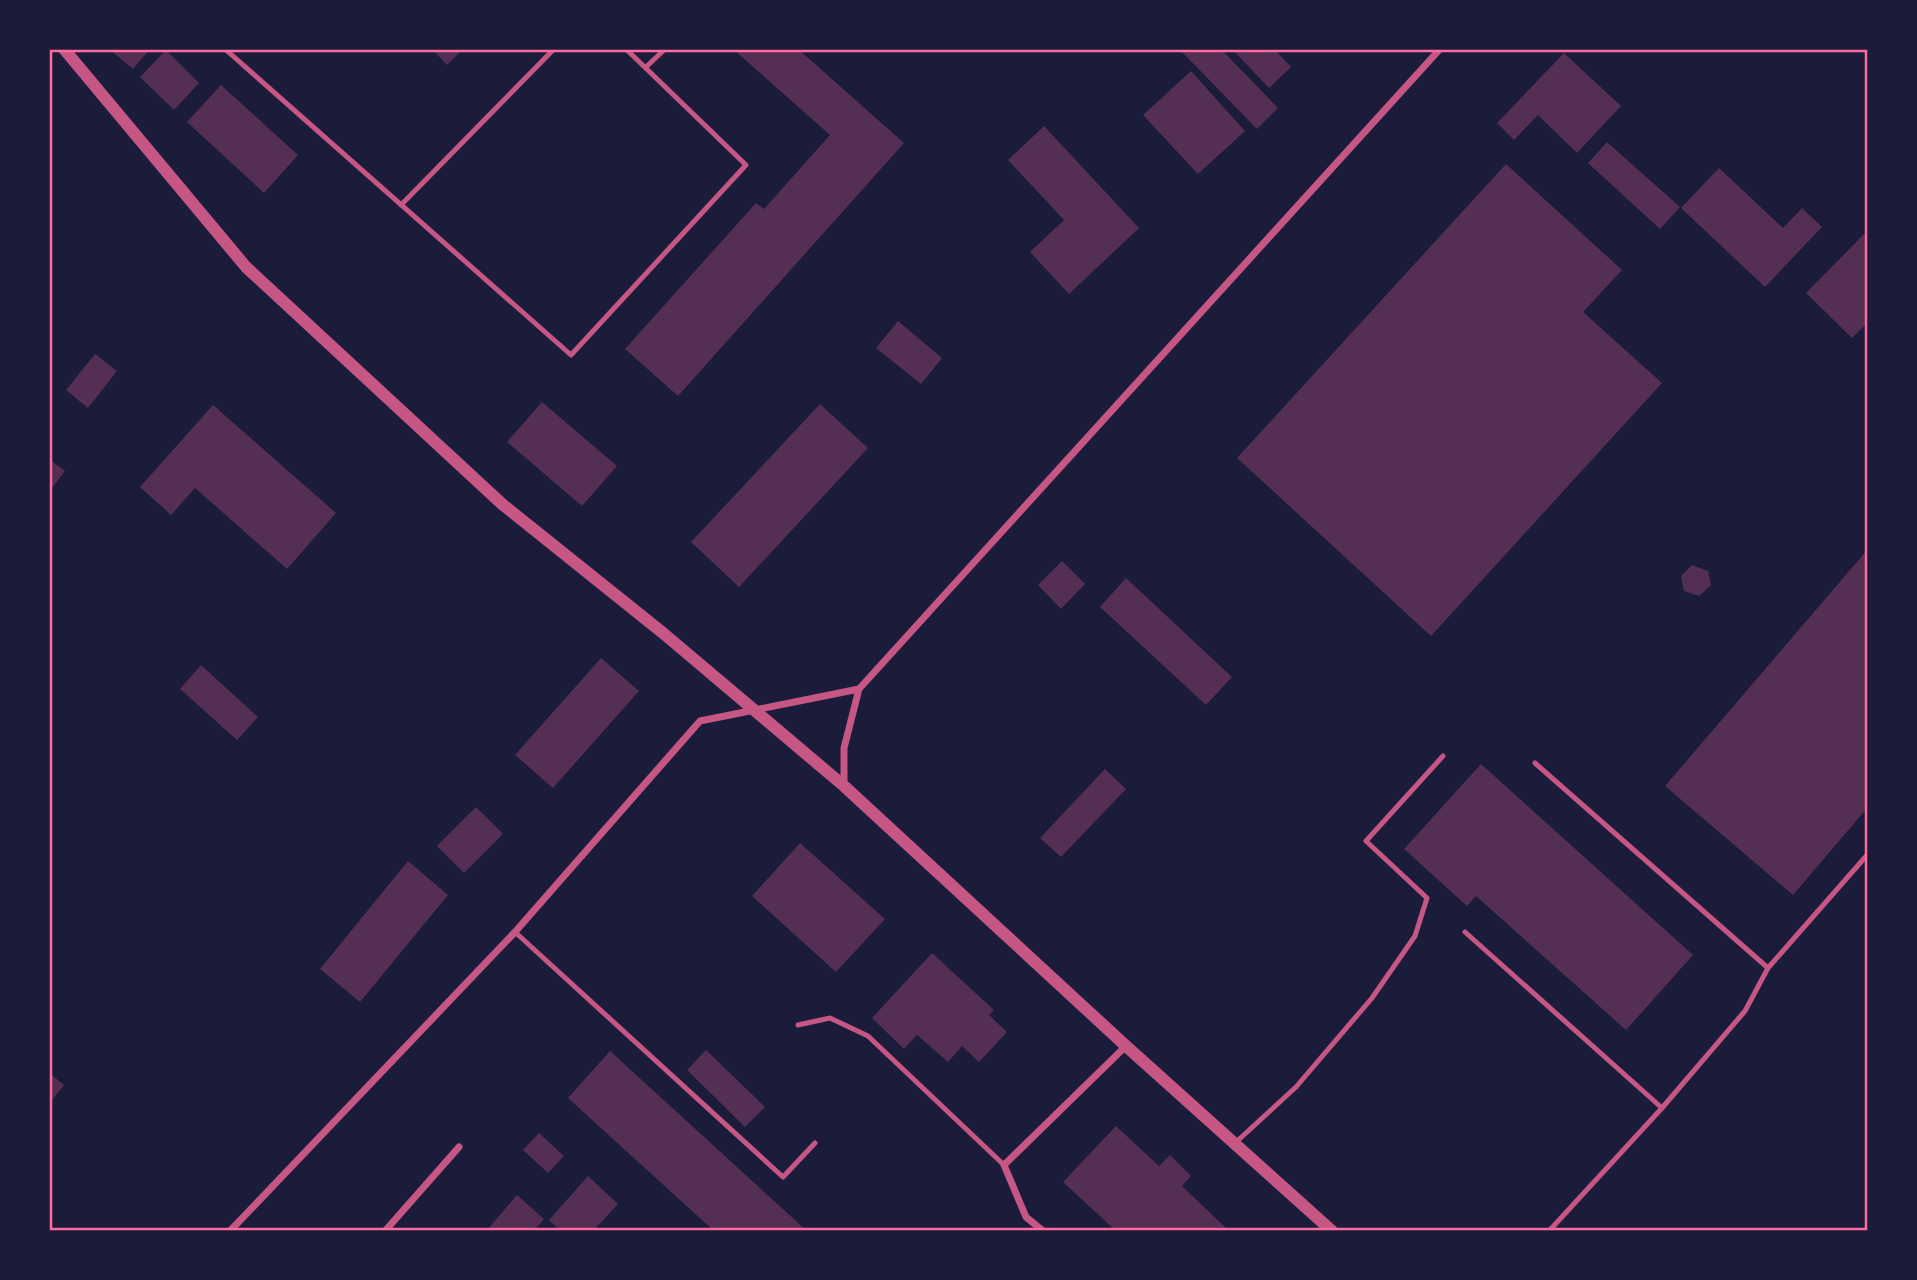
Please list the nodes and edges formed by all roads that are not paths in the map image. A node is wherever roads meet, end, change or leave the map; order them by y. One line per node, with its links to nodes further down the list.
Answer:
1 (64, 49): 10 (street)
2 (225, 49): 8 (lane)
3 (554, 49): 8 (lane)
4 (626, 49): 7 (lane)
5 (665, 49): 7 (lane)
6 (1440, 49): 9 (street)
7 (646, 67): 8 (lane)
8 (401, 205)
9 (859, 689): 10 (street); 13 (street)
10 (755, 712): 13 (street); 15 (street)
11 (1443, 756): 22 (lane)
12 (1535, 763): 17 (lane)
13 (844, 786): 19 (street)
14 (1868, 854): 17 (lane)
15 (515, 932): 21 (lane); 25 (street)
16 (1465, 932): 20 (lane)
17 (1768, 968): 20 (lane)
18 (798, 1025): 24 (lane)
19 (1126, 1046): 22 (street); 24 (street)
20 (1662, 1108): 29 (lane)
21 (815, 1143)
22 (1235, 1143): 28 (street)
23 (459, 1147): 26 (street)
24 (1004, 1165): 27 (street)
25 (230, 1231)
26 (385, 1231)
27 (1043, 1231)
28 (1332, 1231)
29 (1549, 1231)

